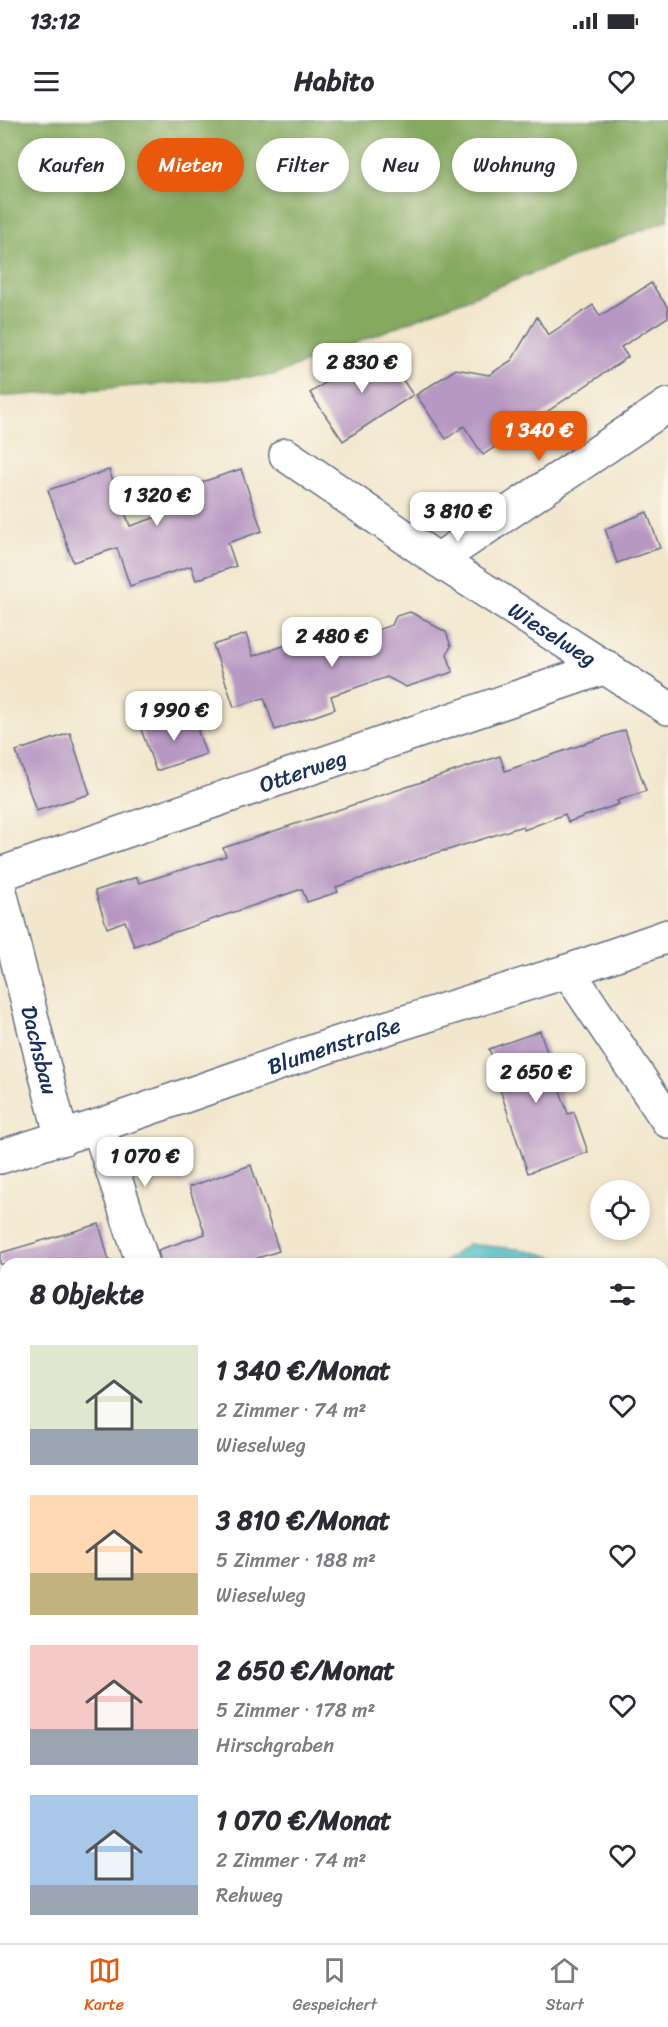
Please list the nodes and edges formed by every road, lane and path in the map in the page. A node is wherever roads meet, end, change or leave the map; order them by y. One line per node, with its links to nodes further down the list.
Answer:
1 (668, 405): 3 (street)
2 (286, 455): 3 (street, Wieselweg)
3 (438, 560): 4 (street, Wieselweg)
4 (606, 666): 5 (street, Wieselweg); 6 (street, Otterweg)
5 (668, 708)
6 (0, 874)
7 (0, 891): 12 (street, Dachsbau)
8 (668, 936): 9 (street, Blumenstraße)
9 (568, 971): 10 (street); 11 (street, Blumenstraße)
10 (668, 1121)
11 (98, 1126): 12 (street, Blumenstraße); 14 (street)
12 (62, 1138): 13 (street, Blumenstraße)
13 (0, 1157)
14 (141, 1258)

